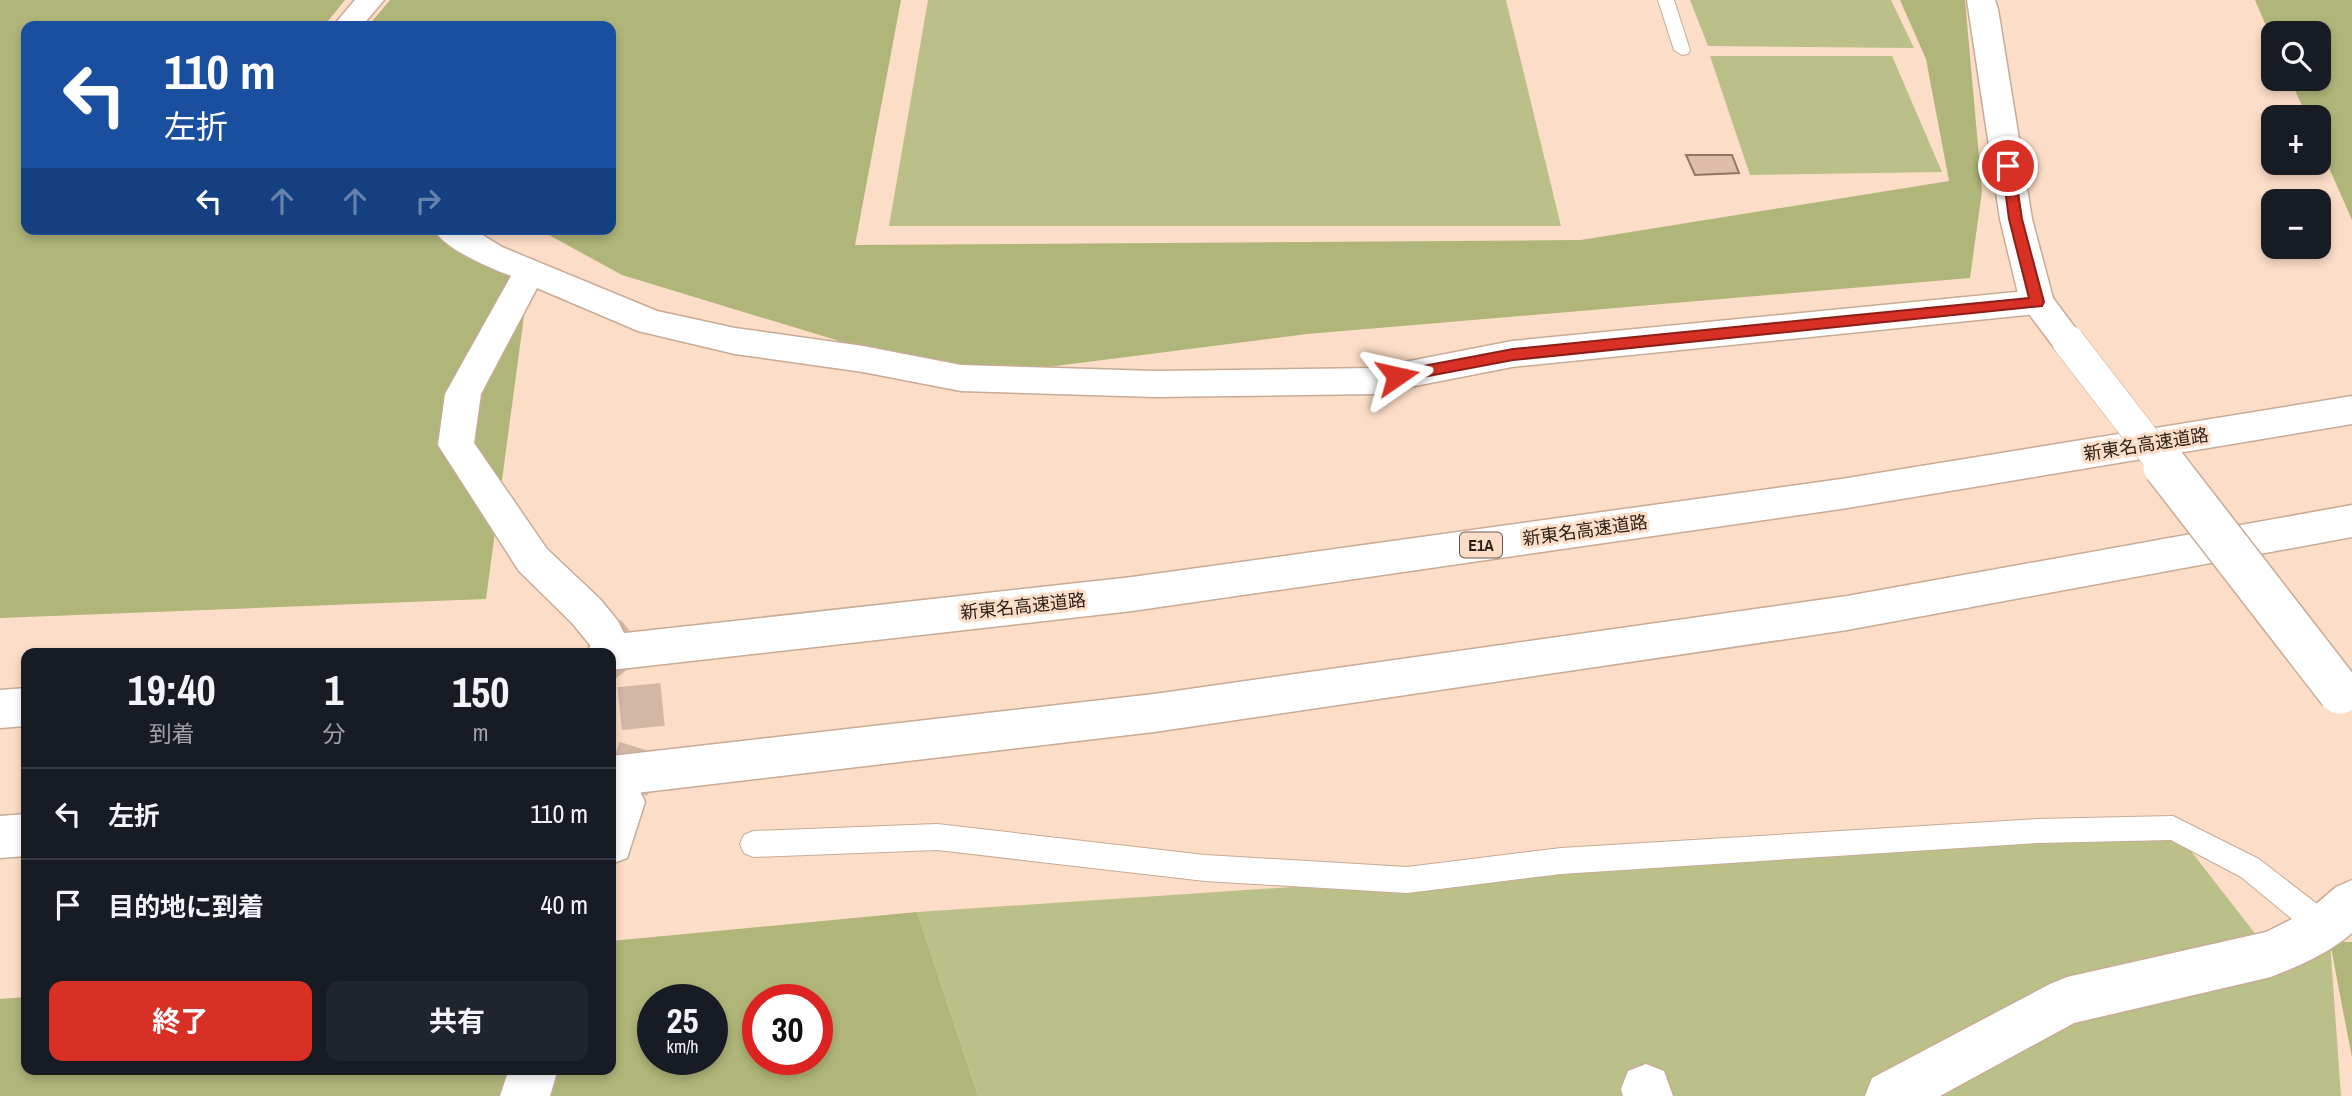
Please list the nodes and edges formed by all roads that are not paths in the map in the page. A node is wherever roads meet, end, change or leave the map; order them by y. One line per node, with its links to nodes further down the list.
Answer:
1 (370, 0): 4 (main road)
2 (1666, 0): 5 (lane)
3 (1981, 0): 8 (main road)
4 (351, 21)
5 (1682, 50)
6 (459, 235): 7 (main road)
7 (530, 271): 8 (main road); 11 (main road)
8 (2037, 302): 12 (main road, bridge)
9 (2352, 410): 11 (main road, 新東名高速道路 / E1A)
10 (2352, 521): 15 (main road)
11 (606, 643)
12 (2346, 702)
13 (21, 707): 14 (main road)
14 (0, 709)
15 (617, 789)
16 (21, 835): 17 (main road)
17 (0, 837)
18 (753, 844): 19 (lane)
19 (2338, 915): 22 (main road)
20 (532, 1075): 21 (main road)
21 (525, 1096)
22 (1890, 1096)

